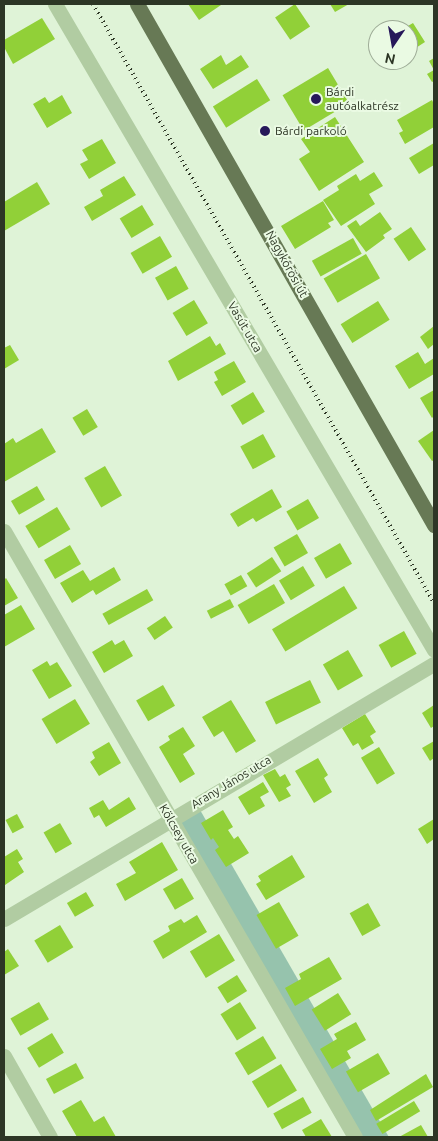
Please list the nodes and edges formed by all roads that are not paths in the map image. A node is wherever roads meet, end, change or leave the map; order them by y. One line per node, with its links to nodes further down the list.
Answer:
1 (55, 4): 5 (street, Vasút utca)
2 (137, 4): 3 (main road, Nagykőrösi út)
3 (434, 525)
4 (4, 531): 7 (street, Kölcsey utca)
5 (434, 650)
6 (434, 664): 7 (street, Arany János utca)
7 (170, 820): 8 (street, Arany János utca); 11 (street, Kölcsey utca)
8 (4, 918)
9 (4, 1056): 10 (street)
10 (50, 1137)
11 (355, 1137)

